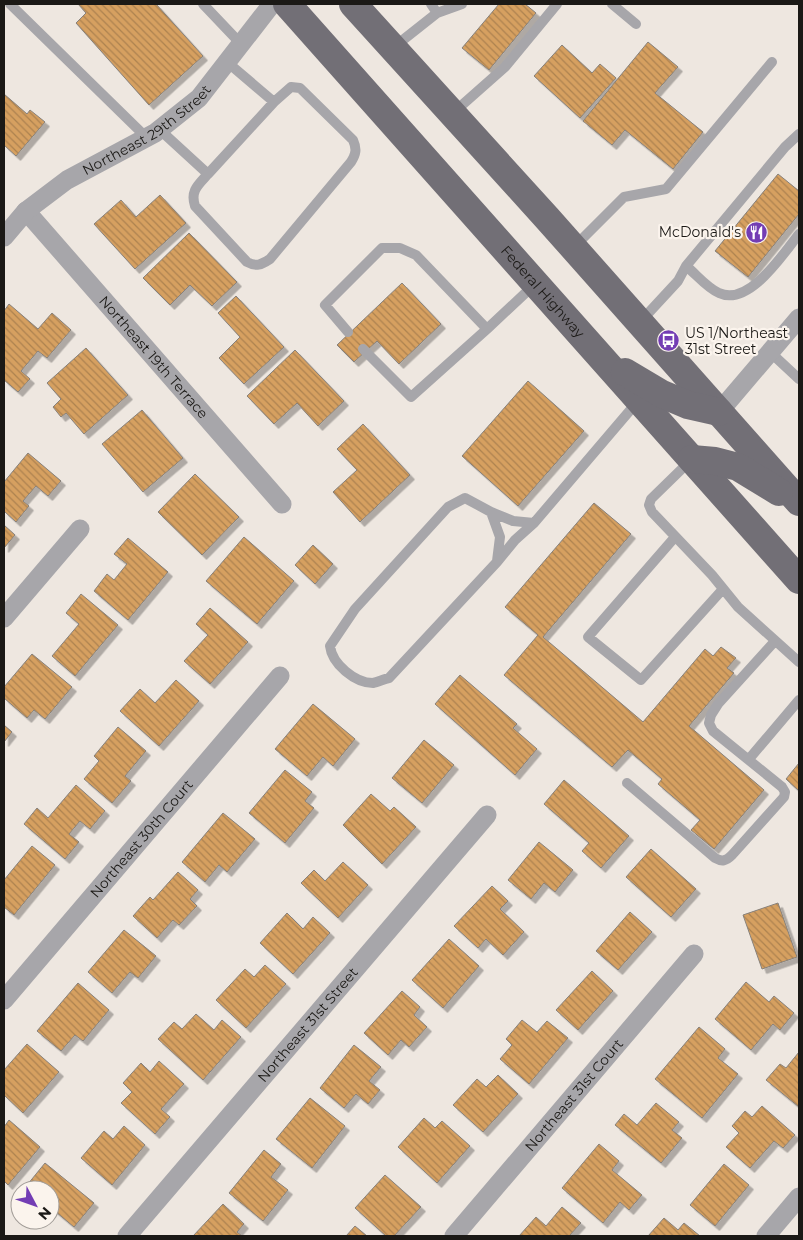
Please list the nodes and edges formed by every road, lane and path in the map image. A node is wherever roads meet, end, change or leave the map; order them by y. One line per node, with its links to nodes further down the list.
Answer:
1 (10, 4): 17 (lane)
2 (204, 4): 11 (lane)
3 (272, 4): 11 (street, Northeast 29th Street)
4 (287, 4): 25 (main road, Federal Highway)
5 (353, 4): 12 (main road)
6 (462, 4): 9 (lane)
7 (557, 4): 16 (lane)
8 (612, 4): 10 (lane)
9 (434, 8): 12 (lane)
10 (636, 24)
11 (241, 44): 13 (street, Northeast 29th Street)
12 (393, 48): 16 (main road)
13 (227, 62): 15 (lane); 17 (street, Northeast 29th Street)
14 (772, 62): 23 (lane)
15 (274, 102): 19 (lane); 19 (lane)
16 (453, 114): 23 (main road)
17 (153, 134): 19 (lane); 20 (street, Northeast 29th Street)
18 (799, 134): 24 (lane)
19 (208, 174)
20 (26, 211): 22 (street, Northeast 29th Street); 38 (street, Northeast 19th Terrace)
21 (799, 234): 24 (lane)
22 (4, 237)
23 (574, 248): 27 (main road)
24 (686, 266): 27 (lane)
25 (536, 283): 28 (lane); 32 (main road, Federal Highway)
26 (799, 318): 31 (street)
27 (639, 322): 35 (main road)
28 (487, 330): 29 (lane); 30 (lane)
29 (348, 332)
30 (363, 349)
31 (770, 352): 33 (lane); 35 (street)
32 (600, 357): 34 (main road, Federal Highway); 35 (main road)
33 (799, 379)
34 (639, 401): 36 (main road, Federal Highway); 40 (lane)
35 (719, 412): 37 (main road)
36 (692, 459): 37 (main road); 42 (lane); 44 (main road, Federal Highway)
37 (799, 501)
38 (282, 504)
39 (491, 512): 40 (lane); 43 (lane); 43 (lane)
40 (534, 523): 43 (lane)
41 (80, 529): 46 (street)
42 (675, 537): 45 (lane); 45 (lane)
43 (497, 562)
44 (799, 580)
45 (723, 589): 47 (lane)
46 (4, 618)
47 (775, 641): 48 (lane); 51 (lane)
48 (799, 662)
49 (280, 676): 55 (street, Northeast 30th Court)
50 (799, 700): 51 (lane)
51 (749, 758): 52 (lane)
52 (627, 783)
53 (487, 815): 57 (street, Northeast 31st Street)
54 (694, 954): 58 (street, Northeast 31st Court)
55 (4, 1000)
56 (799, 1197): 59 (street)
57 (127, 1236)
58 (454, 1236)
59 (766, 1236)

